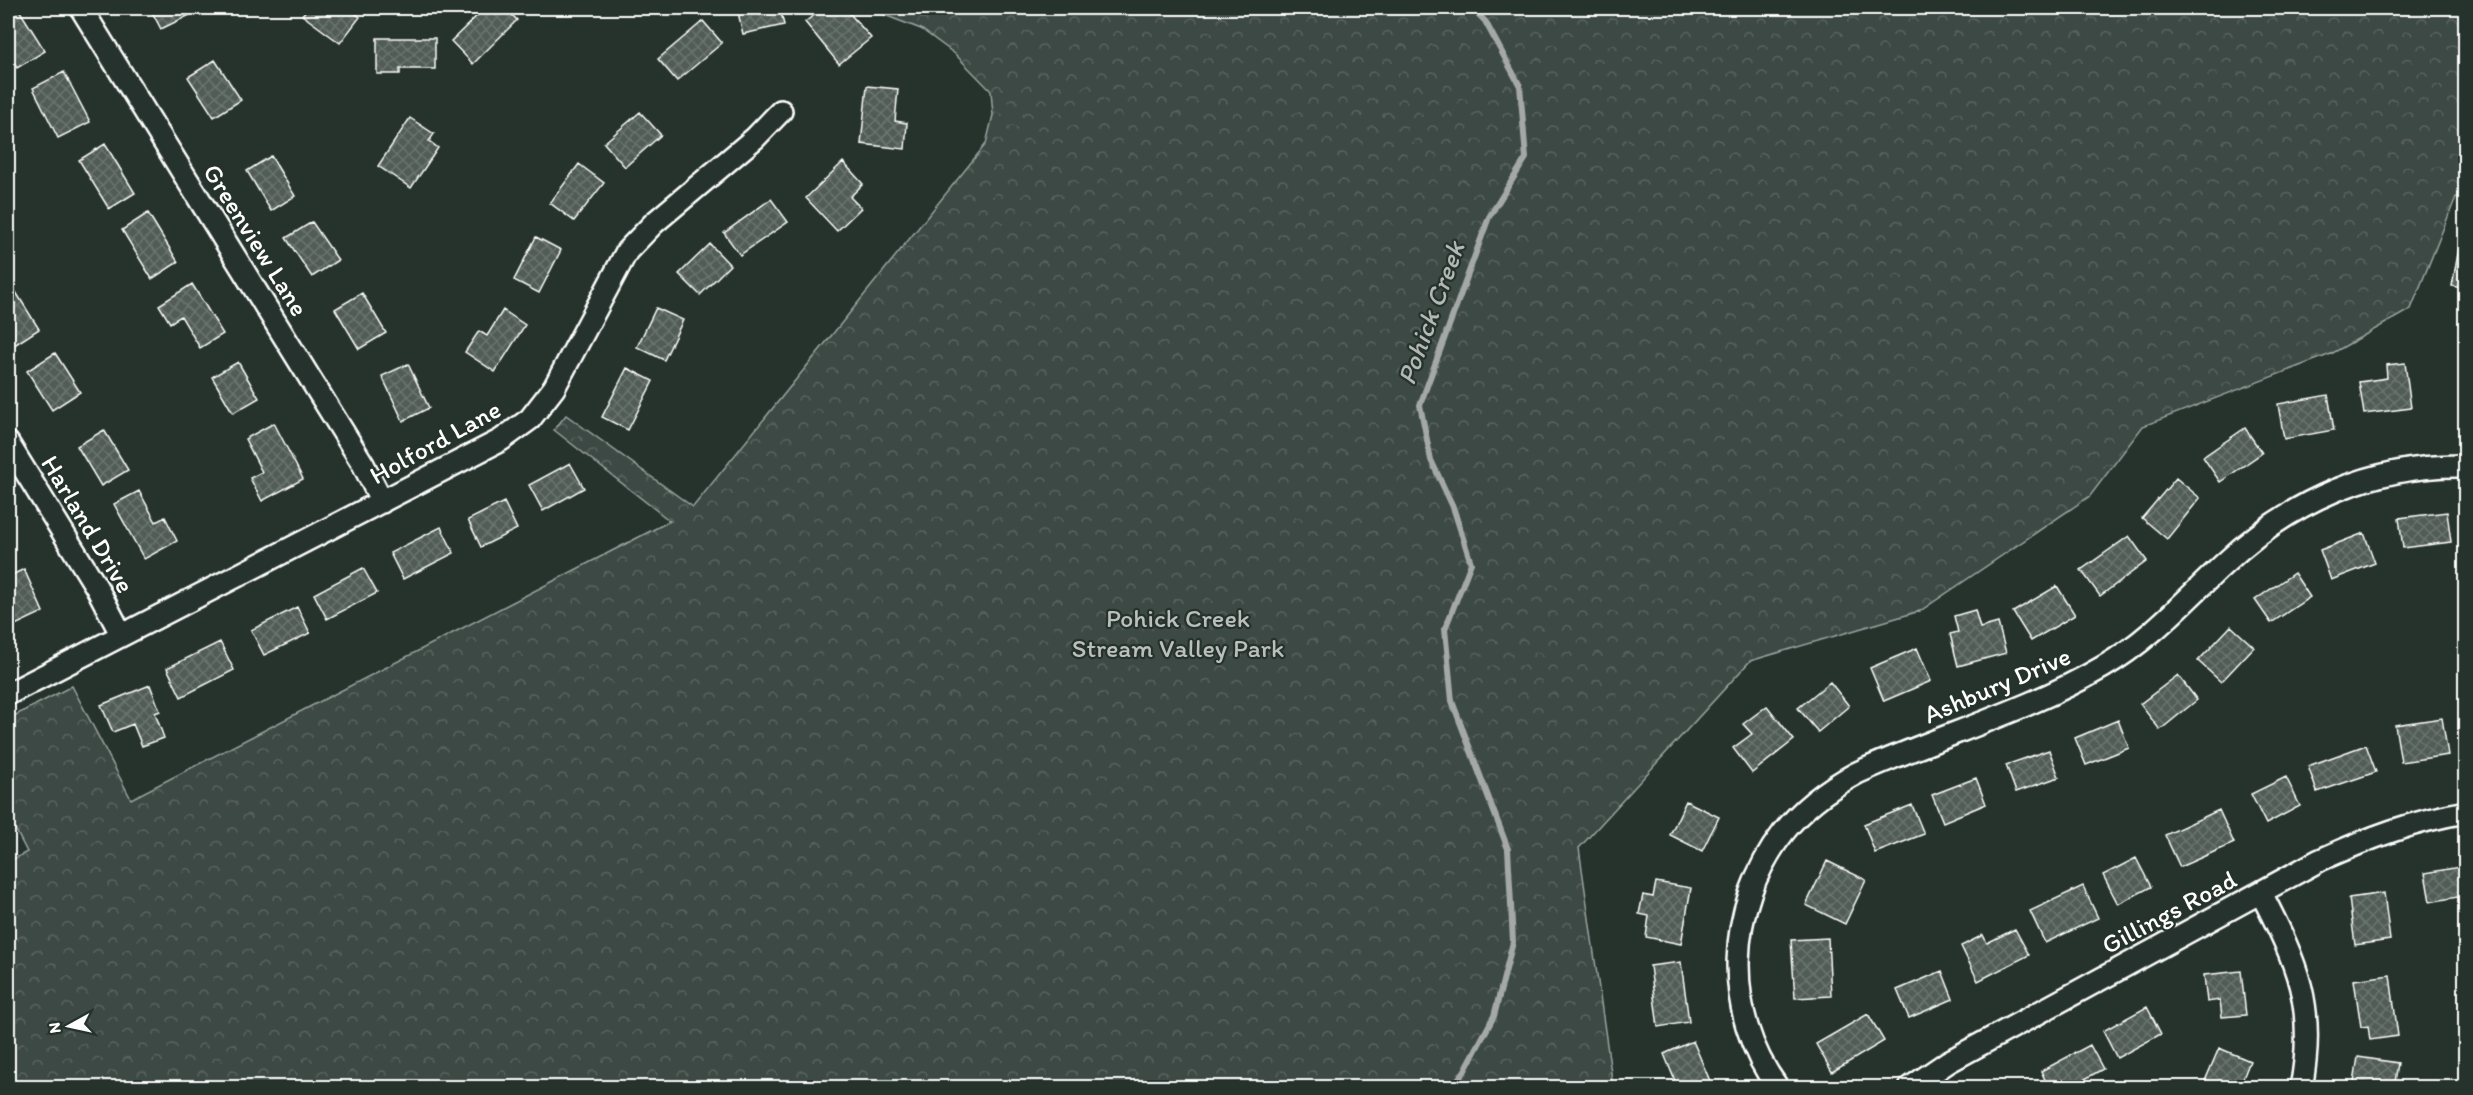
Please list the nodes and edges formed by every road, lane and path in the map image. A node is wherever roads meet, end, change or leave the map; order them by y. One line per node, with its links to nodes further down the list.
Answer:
1 (81, 8): 5 (street, Greenview Lane)
2 (781, 111): 5 (street, Holford Lane)
3 (8, 443): 6 (street, Harland Drive)
4 (2466, 466): 10 (street, Ashbury Drive)
5 (382, 502): 6 (street, Holford Lane)
6 (121, 634): 7 (street, Holford Lane)
7 (8, 694)
8 (2466, 812): 9 (street, Gillings Road)
9 (2261, 893): 11 (street, Gillings Road); 12 (street)
10 (1778, 1088)
11 (1910, 1088)
12 (2301, 1088)

